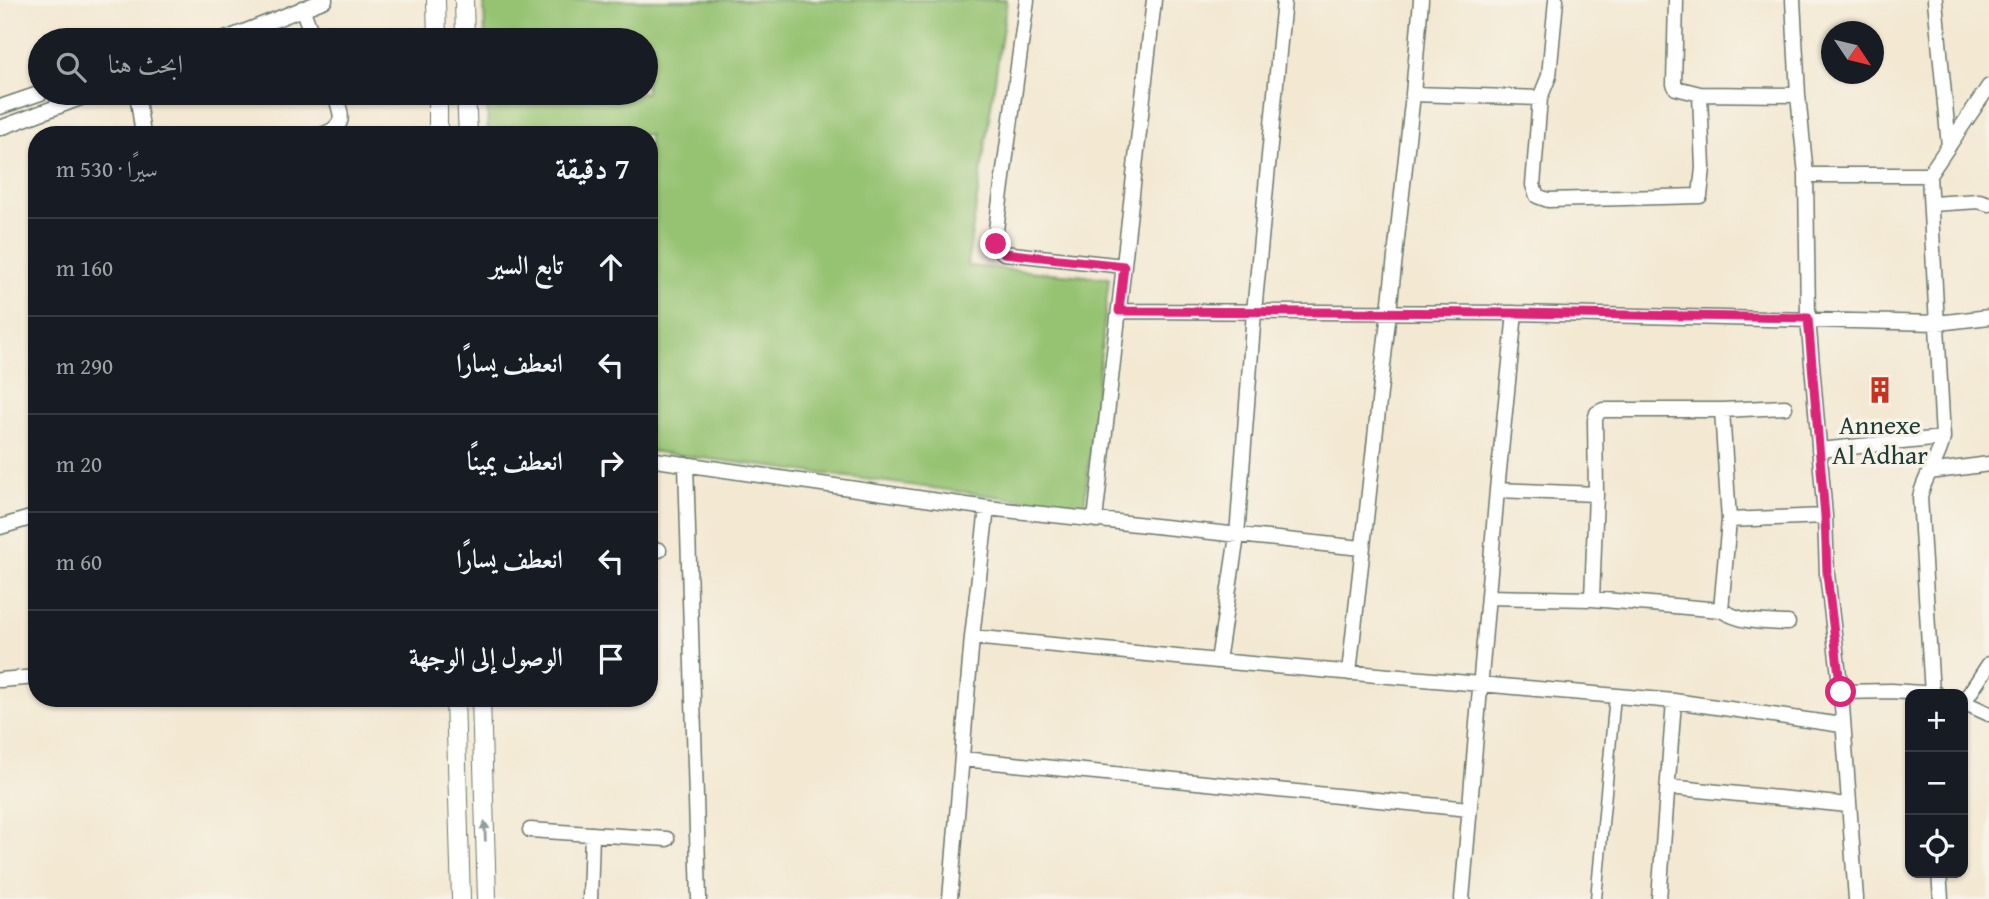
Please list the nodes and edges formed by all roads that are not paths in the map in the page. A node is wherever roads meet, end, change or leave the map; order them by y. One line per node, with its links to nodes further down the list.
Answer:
1 (326, 0): 12 (street)
2 (436, 0): 15 (street)
3 (464, 0): 16 (street)
4 (1027, 0): 39 (street)
5 (1154, 0): 39 (street)
6 (1284, 0): 41 (street)
7 (1421, 0): 18 (street)
8 (1556, 0): 22 (street)
9 (1676, 0): 19 (street)
10 (1793, 0): 20 (street)
11 (1935, 0): 34 (street)
12 (302, 8): 13 (street); 14 (street)
13 (253, 28)
14 (310, 28)
15 (437, 28)
16 (465, 28)
17 (1989, 86): 34 (street)
18 (1413, 93): 22 (street); 43 (street)
19 (1700, 94): 20 (street); 22 (street)
20 (1798, 96): 35 (street)
21 (28, 97): 28 (street)
22 (1540, 98)
23 (62, 105): 33 (street)
24 (139, 105): 29 (street)
25 (339, 105): 30 (street)
26 (438, 105): 31 (street)
27 (467, 105): 32 (street)
28 (0, 107)
29 (142, 126)
30 (338, 126)
31 (438, 126)
32 (468, 126)
33 (0, 128)
34 (1949, 146): 36 (street)
35 (1806, 175): 36 (street); 45 (street)
36 (1929, 175): 37 (street)
37 (1932, 204): 38 (street); 46 (street)
38 (1989, 204)
39 (1124, 266): 40 (street)
40 (1119, 311): 41 (street); 60 (street)
41 (1254, 312): 43 (street); 63 (street)
42 (1515, 313): 43 (street); 45 (street); 55 (street)
43 (1388, 314): 64 (street)
44 (1989, 317): 46 (street)
45 (1808, 318): 46 (street); 50 (street)
46 (1938, 323): 49 (street)
47 (1785, 407): 48 (street)
48 (1722, 410): 56 (street); 61 (street)
49 (1943, 438): 50 (street); 54 (street)
50 (1819, 450): 58 (street)
51 (658, 460): 52 (street)
52 (687, 464): 57 (street); 98 (street)
53 (1989, 464): 54 (street)
54 (1929, 472): 76 (street)
55 (1497, 490): 56 (street); 65 (street)
56 (1596, 494): 66 (street)
57 (987, 508): 60 (street); 69 (street)
58 (1825, 516): 61 (street); 77 (street)
59 (28, 519): 62 (street)
60 (1095, 520): 63 (street)
61 (1729, 520): 67 (street)
62 (0, 527)
63 (1237, 536): 64 (street); 70 (street)
64 (1361, 548): 72 (street)
65 (1488, 597): 66 (street); 75 (street)
66 (1592, 599): 67 (street)
67 (1721, 610): 68 (street)
68 (1788, 623)
69 (972, 637): 70 (street); 87 (street)
70 (1218, 661): 72 (street)
71 (1989, 664): 79 (street)
72 (1349, 673): 75 (street)
73 (28, 678): 74 (street)
74 (0, 680)
75 (1479, 684): 80 (street); 90 (street)
76 (1933, 689)
77 (1841, 692): 78 (street); 86 (street)
78 (1905, 692)
79 (1968, 695)
80 (1615, 696): 81 (street); 101 (street)
81 (1674, 701): 86 (street); 88 (street)
82 (1968, 704): 85 (street)
83 (455, 707): 95 (street)
84 (481, 707): 96 (street, one-way to 84)
85 (1989, 714)
86 (1842, 725): 89 (street)
87 (962, 758): 90 (street); 99 (street)
88 (1669, 787): 89 (street); 102 (street)
89 (1848, 805): 103 (street)
90 (1469, 809): 100 (street)
91 (530, 830): 92 (street)
92 (592, 834): 93 (street); 97 (street)
93 (667, 839)
94 (1940, 878): 104 (street)
95 (461, 899)
96 (487, 899)
97 (590, 899)
98 (699, 899)
99 (950, 899)
100 (1462, 899)
101 (1596, 899)
102 (1659, 899)
103 (1856, 899)
104 (1941, 899)

